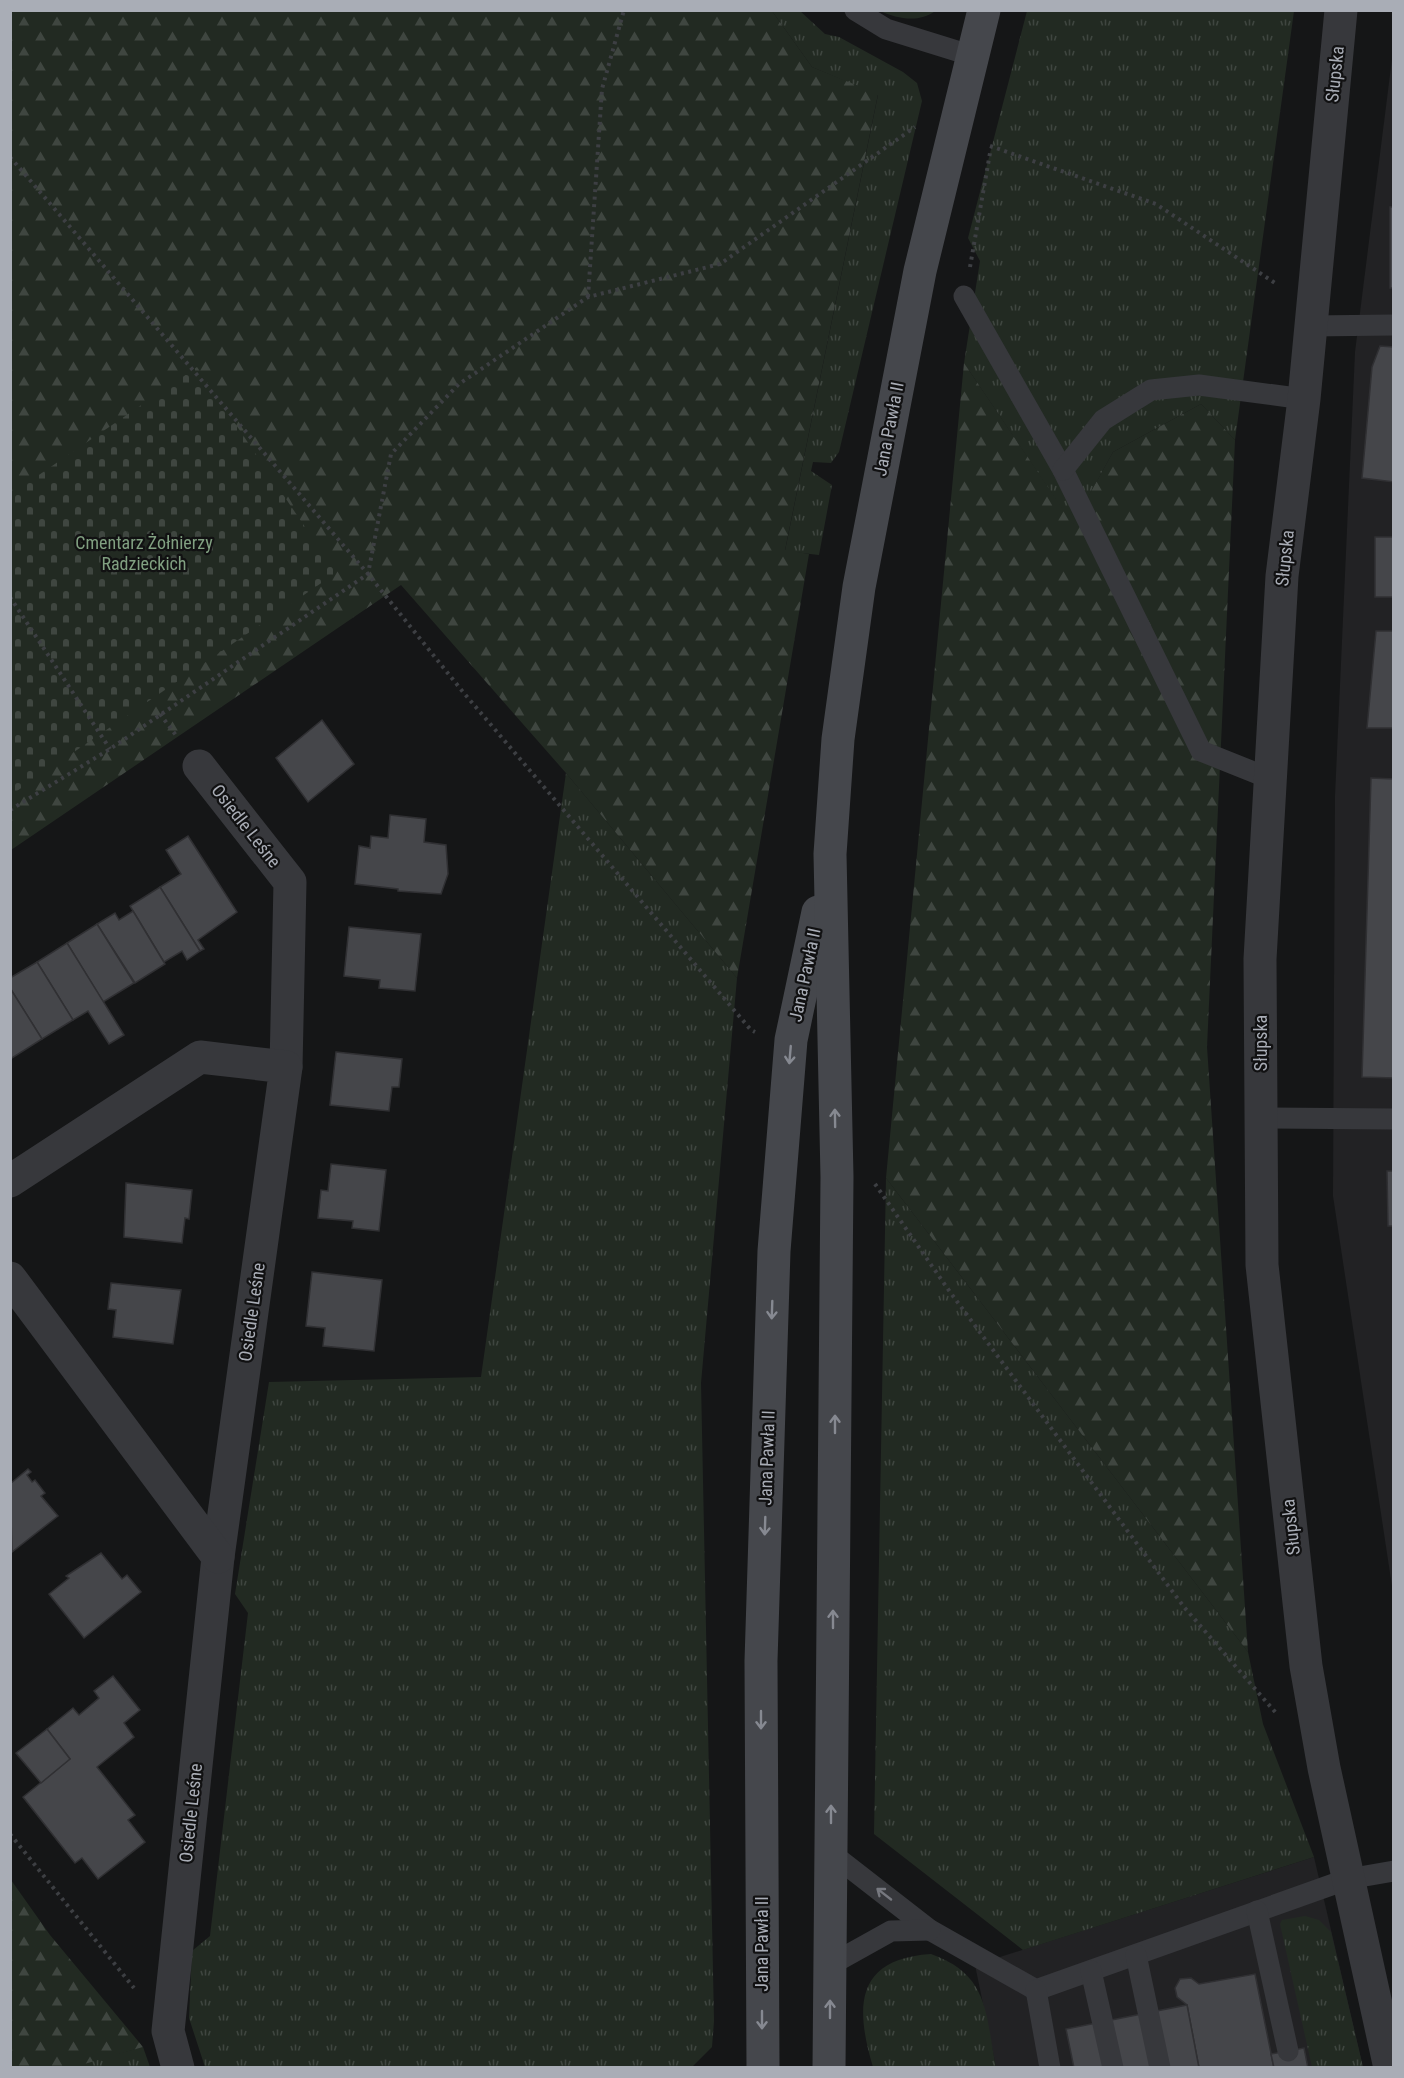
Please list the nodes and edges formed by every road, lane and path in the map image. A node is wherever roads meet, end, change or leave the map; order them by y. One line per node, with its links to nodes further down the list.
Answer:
1 (624, 10): 9 (path)
2 (855, 10): 5 (lane)
3 (984, 10): 5 (main road, Jana Pawła II)
4 (1341, 10): 10 (street, Słupska)
5 (974, 56): 6 (main road, Jana Pawła II)
6 (953, 134): 9 (path); 20 (main road, Jana Pawła II)
7 (10, 157): 14 (path)
8 (964, 296): 10 (path); 13 (lane)
9 (588, 297): 14 (path)
10 (1312, 317): 11 (lane); 12 (street, Słupska)
11 (1394, 326)
12 (1304, 399): 13 (lane); 18 (street, Słupska)
13 (1063, 470): 18 (lane)
14 (368, 574): 16 (path); 21 (path)
15 (10, 597): 16 (path)
16 (110, 749): 19 (path)
17 (199, 766): 22 (street, Osiedle Leśne)
18 (1271, 779): 23 (street, Słupska)
19 (10, 810)
20 (830, 854): 21 (main road, Jana Pawła II); 25 (main road, Jana Pawła II, one-way to 20)
21 (791, 1040): 43 (main road, Jana Pawła II, one-way to 43)
22 (286, 1067): 26 (street); 28 (street, Osiedle Leśne)
23 (1261, 1118): 24 (lane); 33 (street, Słupska)
24 (1394, 1119)
25 (837, 1177): 29 (path); 31 (main road, Jana Pawła II, one-way to 25)
26 (10, 1181)
27 (10, 1278): 28 (street)
28 (218, 1557): 40 (street, Osiedle Leśne)
29 (1277, 1715)
30 (10, 1834): 40 (path)
31 (831, 1853): 35 (lane, one-way to 31); 37 (main road, Jana Pawła II)
32 (1394, 1870): 33 (lane)
33 (1347, 1879): 34 (lane); 48 (street, Słupska)
34 (1257, 1911): 36 (lane); 41 (lane)
35 (930, 1930): 37 (lane); 39 (lane)
36 (1136, 1955): 38 (lane); 47 (lane)
37 (830, 1965): 44 (main road, Jana Pawła II, one-way to 37)
38 (1091, 1971): 39 (lane); 46 (lane)
39 (1036, 1990): 45 (lane)
40 (168, 2031): 42 (street, Osiedle Leśne)
41 (1288, 2051)
42 (178, 2067)
43 (762, 2067)
44 (830, 2067)
45 (1050, 2067)
46 (1113, 2067)
47 (1160, 2067)
48 (1390, 2067)

